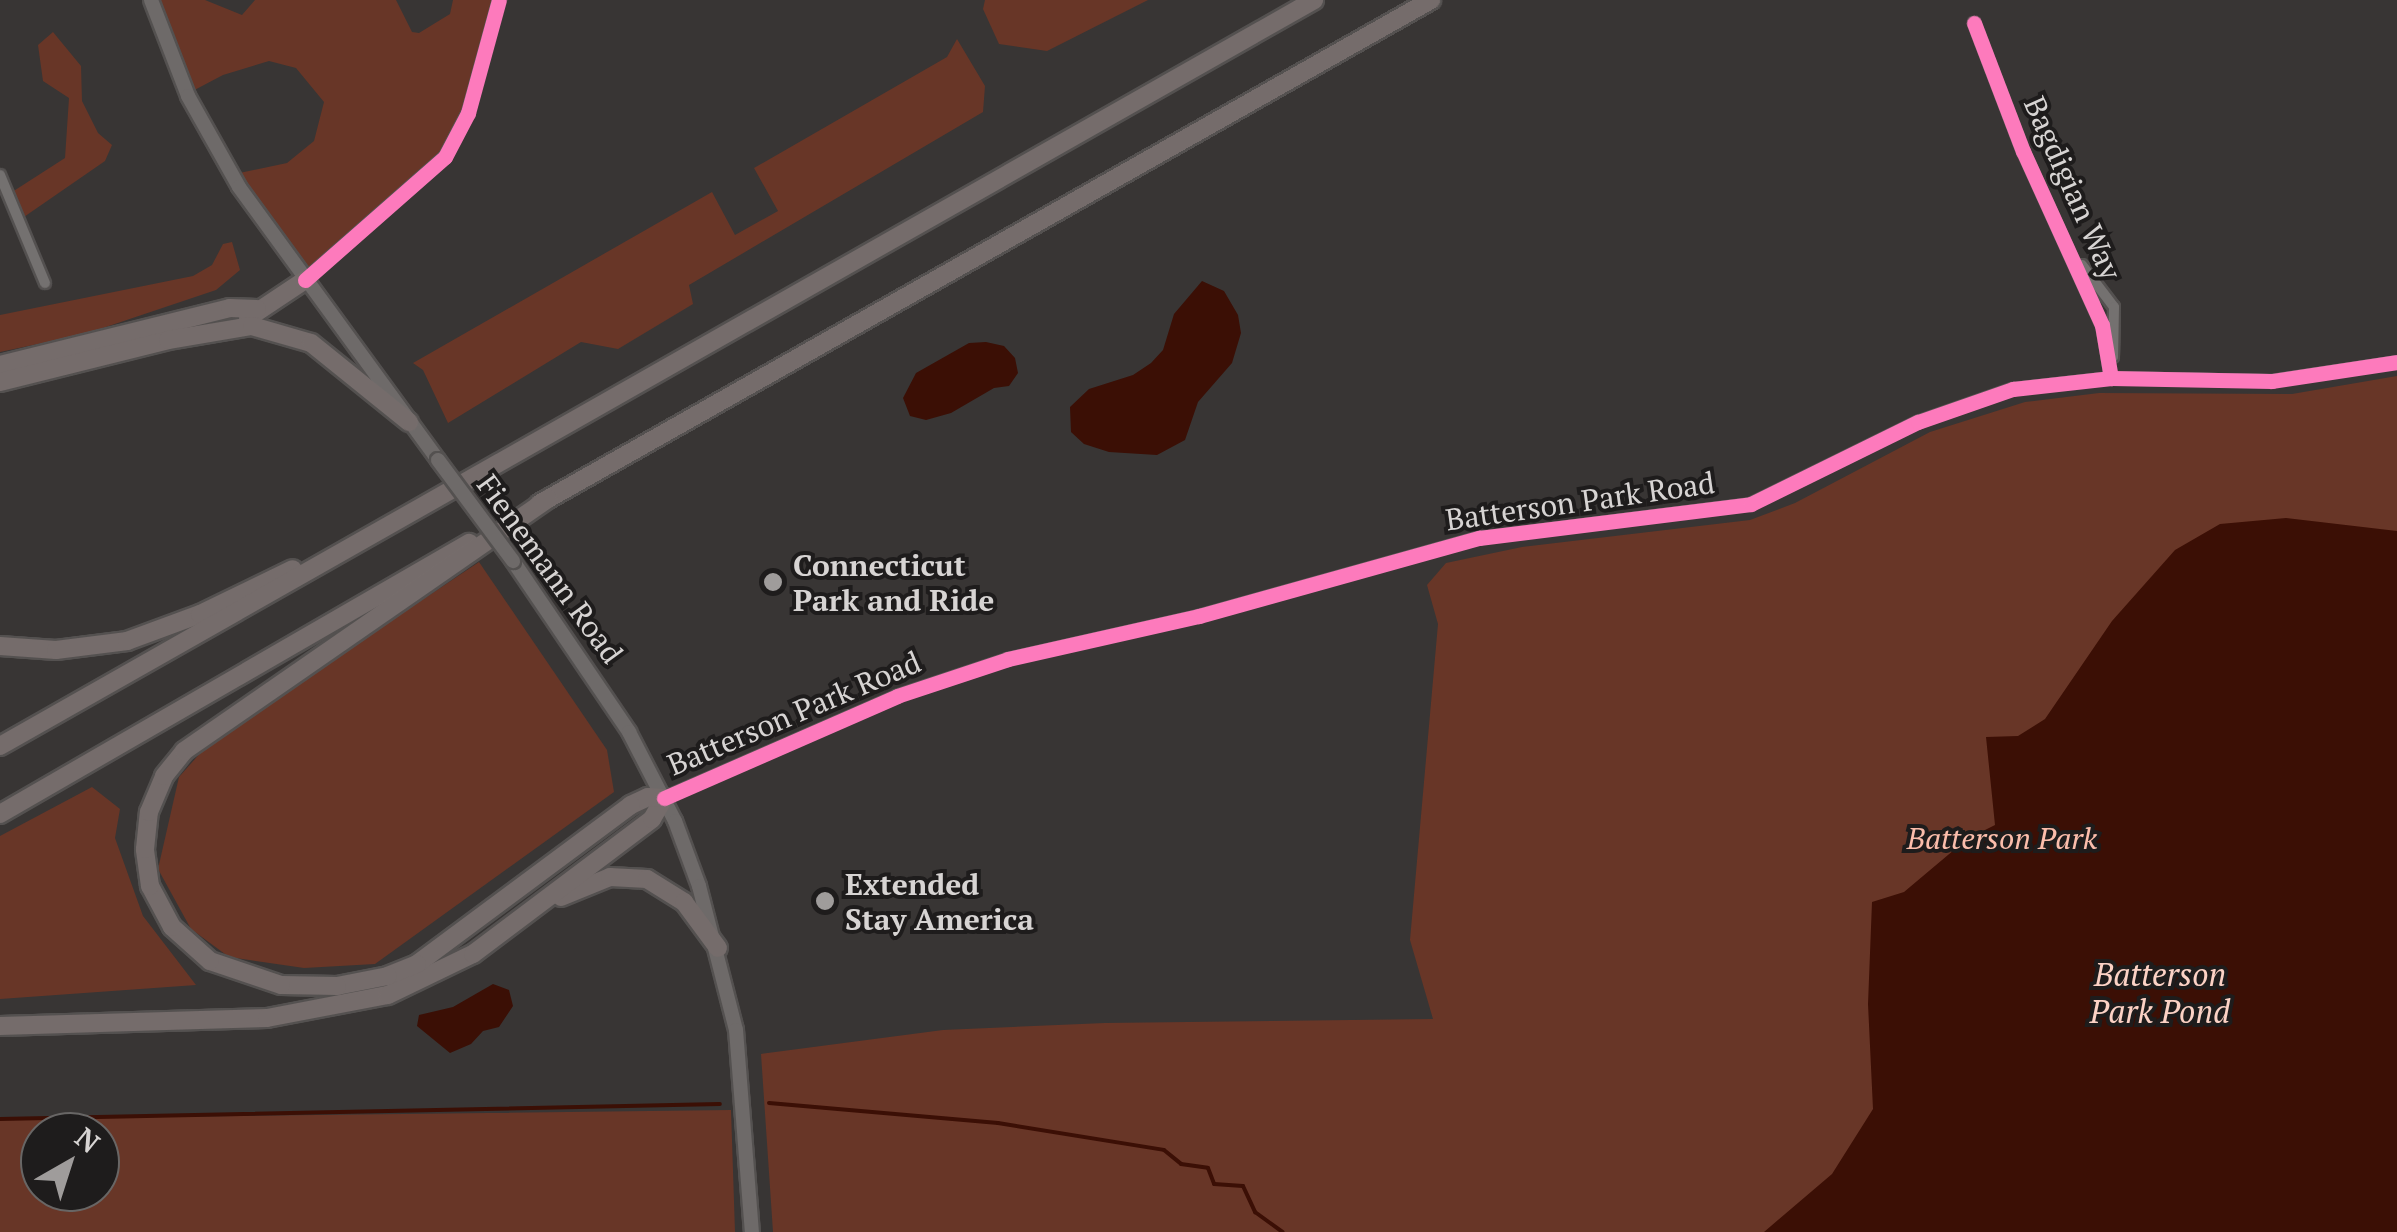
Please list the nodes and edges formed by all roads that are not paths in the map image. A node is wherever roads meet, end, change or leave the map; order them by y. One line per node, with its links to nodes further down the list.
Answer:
1 (151, 0): 8 (main road, Fienemann Road)
2 (499, 0): 8 (street)
3 (1314, 0): 18 (highway)
4 (1432, 0): 17 (highway)
5 (1974, 23): 7 (street, Bagdigian Way)
6 (0, 176): 9 (street)
7 (2063, 234): 14 (street, Bagdigian Way); 14 (street, Bagdigian Way)
8 (305, 280): 10 (highway); 16 (main road, Fienemann Road)
9 (46, 284)
10 (256, 310): 11 (highway); 13 (highway)
11 (235, 326): 15 (highway); 16 (highway)
12 (2397, 362): 14 (street, Batterson Park Road)
13 (0, 365)
14 (2111, 378): 21 (street, Batterson Park Road)
15 (0, 382)
16 (409, 422): 21 (main road, Fienemann Road, bridge)
17 (548, 499): 21 (highway); 22 (highway)
18 (323, 562): 19 (highway); 20 (highway)
19 (0, 646)
20 (0, 746)
21 (664, 798): 23 (highway); 24 (main road, Fienemann Road)
22 (0, 814)
23 (546, 901): 24 (highway); 25 (highway)
24 (718, 948): 26 (main road, Fienemann Road)
25 (0, 1026)
26 (752, 1232)

